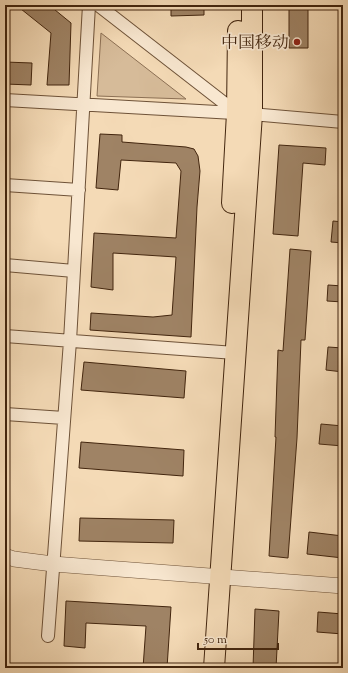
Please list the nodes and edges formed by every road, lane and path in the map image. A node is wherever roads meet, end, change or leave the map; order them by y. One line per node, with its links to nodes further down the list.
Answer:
1 (89, 5): 6 (street)
2 (98, 5): 7 (street)
3 (239, 5): 7 (highway)
4 (252, 5): 7 (highway)
5 (5, 100): 6 (street)
6 (84, 104): 7 (street); 10 (street)
7 (245, 113): 8 (street); 15 (highway)
8 (343, 122)
9 (5, 185): 10 (street)
10 (79, 190): 12 (street)
11 (5, 265): 12 (street)
12 (74, 271): 14 (street)
13 (5, 336): 14 (street)
14 (70, 341): 15 (street); 17 (street)
15 (229, 353): 20 (highway)
16 (5, 414): 17 (street)
17 (64, 418): 19 (street)
18 (5, 556): 19 (street)
19 (54, 564): 20 (street); 22 (street)
20 (214, 576): 21 (street); 23 (highway); 24 (highway)
21 (343, 586)
22 (48, 636)
23 (201, 668)
24 (214, 668)

